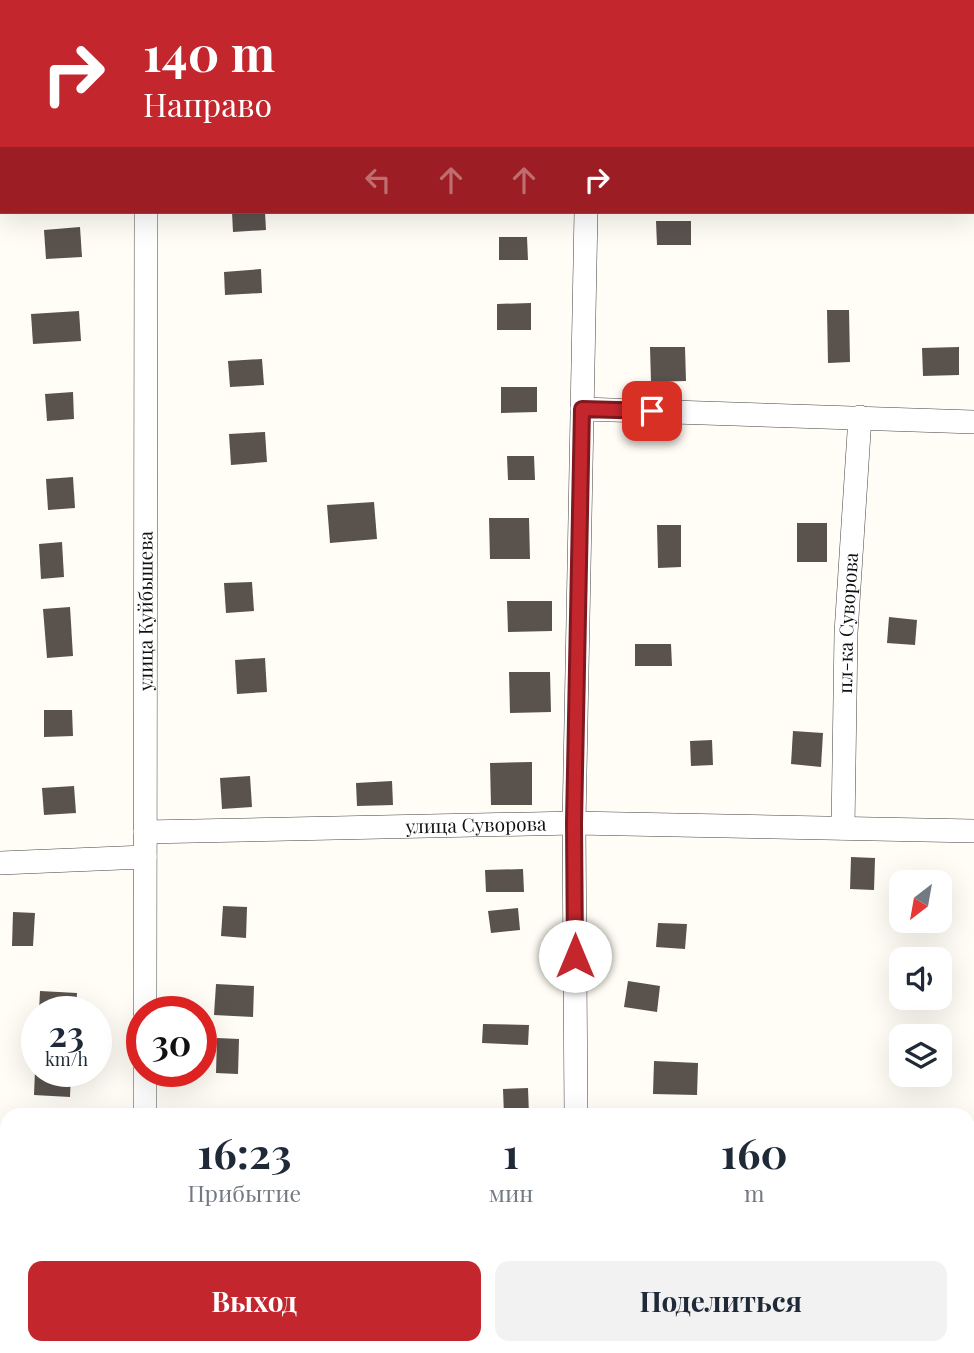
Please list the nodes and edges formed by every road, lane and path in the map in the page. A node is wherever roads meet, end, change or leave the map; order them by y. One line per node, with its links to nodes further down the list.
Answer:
1 (146, 214): 9 (street, улица Куйбышева)
2 (586, 214): 3 (street)
3 (582, 409): 4 (street); 6 (street)
4 (860, 417): 5 (street); 7 (street, пл-ка Суворова)
5 (974, 422)
6 (574, 823): 7 (street, улица Суворова); 9 (street, улица Суворова); 15 (street)
7 (843, 828): 8 (street, улица Суворова)
8 (974, 831)
9 (145, 832): 10 (street, улица Куйбышева)
10 (145, 857): 11 (street); 12 (street, улица Куйбышева)
11 (0, 863)
12 (145, 996)
13 (145, 1087): 14 (street)
14 (145, 1108)
15 (576, 1108)

